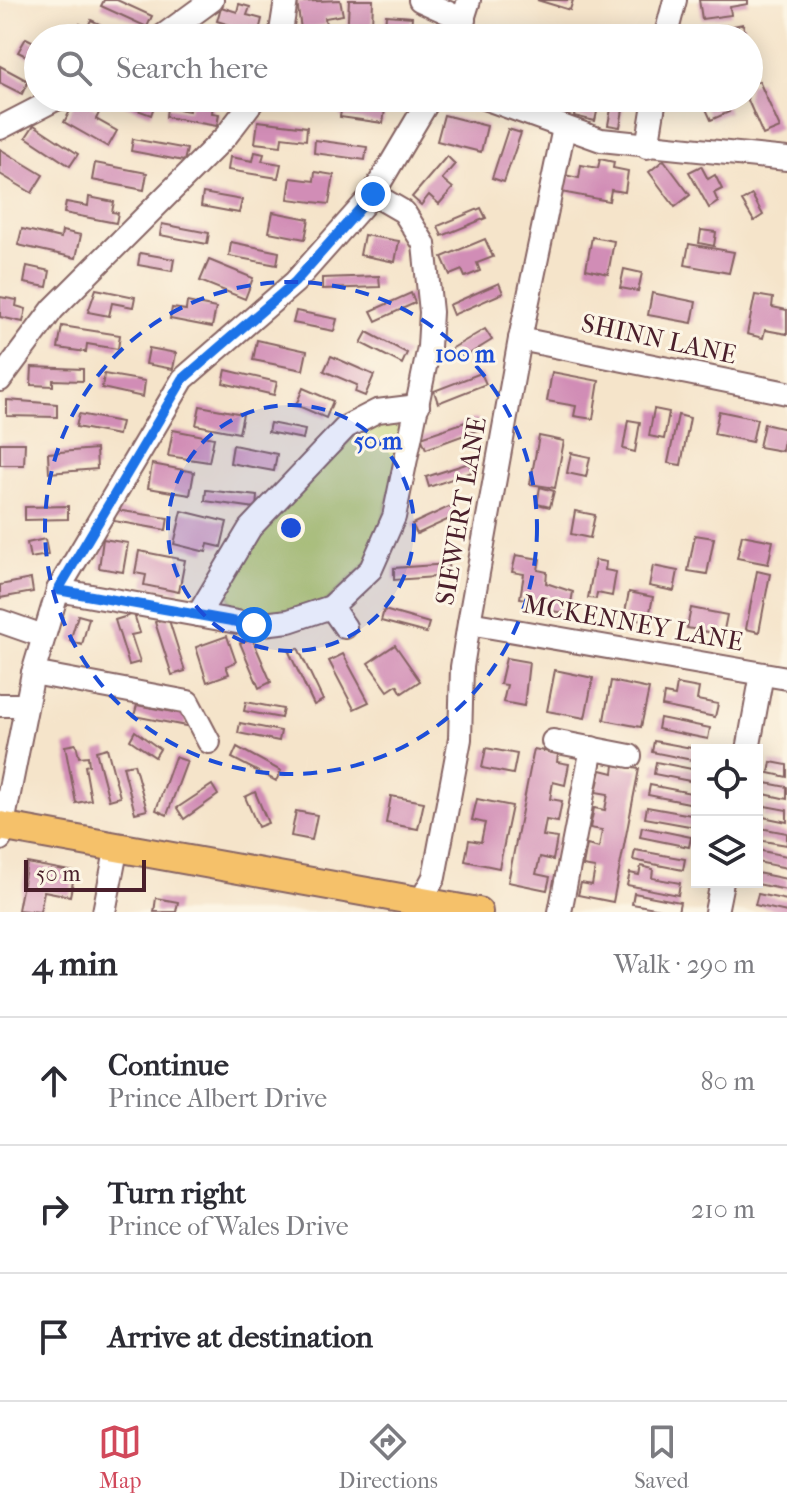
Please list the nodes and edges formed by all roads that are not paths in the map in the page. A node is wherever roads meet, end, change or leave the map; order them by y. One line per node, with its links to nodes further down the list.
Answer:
1 (212, 0): 6 (street)
2 (286, 0): 7 (street)
3 (420, 0): 5 (street)
4 (675, 0): 8 (street)
5 (463, 19)
6 (179, 24)
7 (282, 24)
8 (669, 24)
9 (31, 112): 14 (street)
10 (244, 112): 20 (street)
11 (422, 112): 18 (street)
12 (521, 112): 15 (street)
13 (653, 112): 16 (street)
14 (0, 128)
15 (564, 128): 16 (street); 19 (street, SIEWERT LANE)
16 (647, 147): 17 (street)
17 (787, 159)
18 (373, 194): 22 (street); 23 (street)
19 (520, 339): 21 (street, SHINN LANE); 27 (street, SIEWERT LANE)
20 (0, 380)
21 (787, 393)
22 (418, 406): 24 (street); 25 (street)
23 (58, 590): 25 (street); 29 (street)
24 (331, 607): 25 (street); 28 (street)
25 (198, 615)
26 (0, 621): 29 (street)
27 (469, 623): 31 (street, MCKENNEY LANE); 43 (street, SIEWERT LANE)
28 (345, 627)
29 (43, 636): 30 (street)
30 (33, 673): 34 (street); 36 (street)
31 (762, 674): 32 (street, MCKENNEY LANE); 37 (street)
32 (787, 678)
33 (0, 705): 34 (street)
34 (26, 705): 40 (street)
35 (553, 741): 38 (street)
36 (209, 742)
37 (749, 744)
38 (592, 748): 39 (street); 46 (street)
39 (630, 756)
40 (1, 830): 41 (main road)
41 (117, 846): 43 (main road); 44 (street)
42 (721, 888): 47 (street)
43 (418, 907): 45 (main road)
44 (104, 912)
45 (478, 912)
46 (560, 912)
47 (716, 912)

